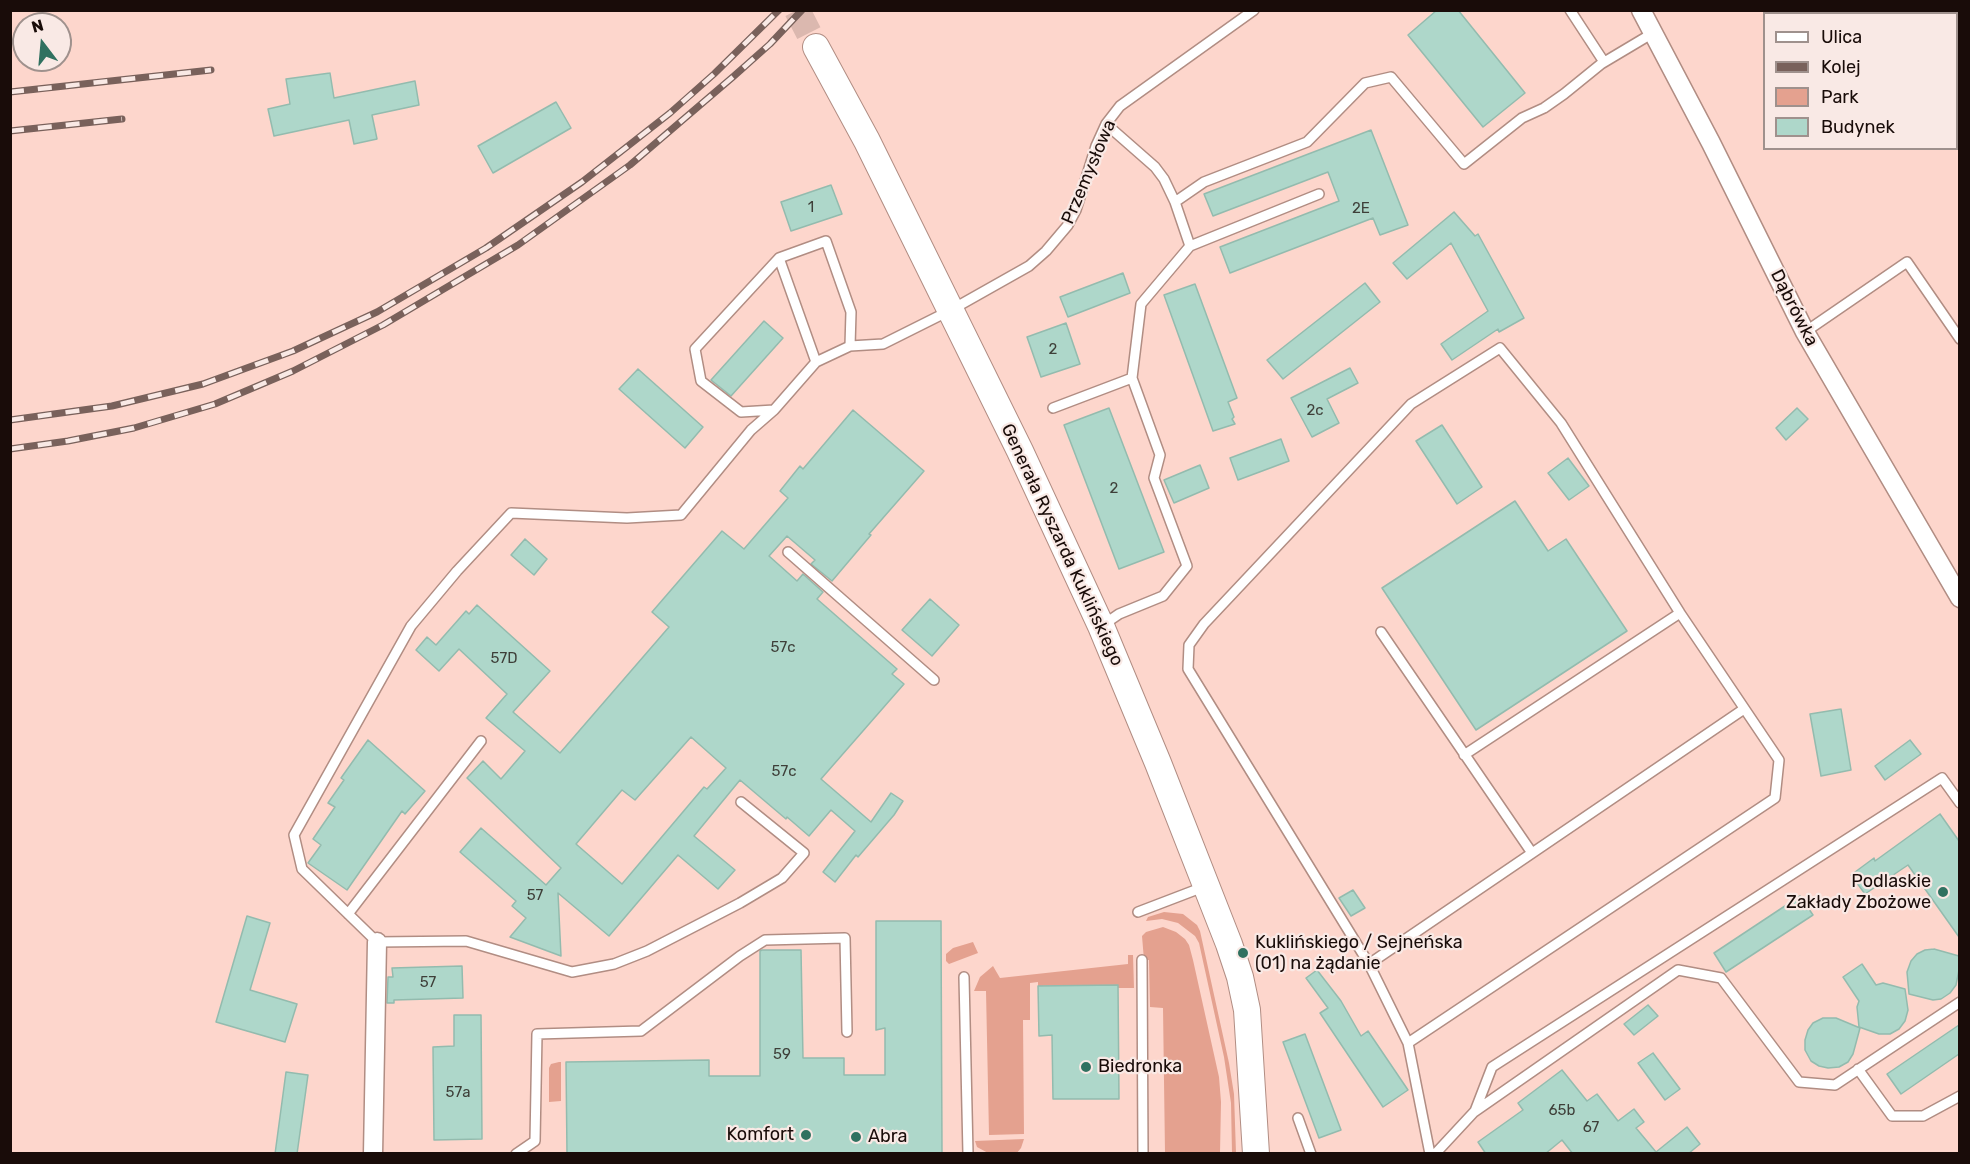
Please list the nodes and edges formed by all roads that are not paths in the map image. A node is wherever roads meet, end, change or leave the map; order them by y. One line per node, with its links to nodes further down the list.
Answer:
1 (1254, 10): 7 (lane, Przemysłowa)
2 (1570, 10): 6 (lane)
3 (1641, 10): 4 (street, Dąbrówka)
4 (1653, 33): 6 (lane); 13 (street, Dąbrówka)
5 (816, 47): 12 (main road, Generała Ryszarda Kuklińskiego)
6 (1604, 62): 9 (lane)
7 (1106, 124): 9 (lane); 12 (lane, Przemysłowa)
8 (1319, 194): 10 (lane)
9 (1175, 202): 10 (lane)
10 (1190, 246): 17 (lane)
11 (779, 258): 15 (lane); 16 (lane); 19 (lane)
12 (951, 310): 15 (lane, Przemysłowa); 23 (main road, Generała Ryszarda Kuklińskiego)
13 (1805, 332): 14 (lane); 21 (street, Dąbrówka)
14 (1959, 339)
15 (850, 346): 16 (lane)
16 (816, 362): 19 (lane)
17 (1132, 378): 18 (lane); 23 (lane)
18 (1053, 408)
19 (774, 410): 34 (lane)
20 (789, 552): 25 (lane)
21 (1959, 598)
22 (1680, 614): 26 (lane); 28 (lane); 37 (lane)
23 (1101, 626): 32 (main road, Generała Ryszarda Kuklińskiego)
24 (1381, 632): 28 (lane)
25 (934, 680)
26 (1744, 709): 31 (lane); 41 (lane)
27 (481, 741): 34 (lane)
28 (1464, 755): 31 (lane)
29 (741, 802): 35 (lane)
30 (1959, 803): 46 (lane)
31 (1532, 853): 37 (lane)
32 (1206, 886): 33 (lane); 42 (main road, Generała Ryszarda Kuklińskiego)
33 (1138, 912)
34 (348, 914): 35 (lane)
35 (377, 942): 48 (street)
36 (1142, 960): 51 (lane)
37 (1369, 964): 41 (lane)
38 (964, 977): 50 (lane)
39 (1959, 1002): 43 (lane)
40 (847, 1032): 49 (lane)
41 (1408, 1042): 55 (lane)
42 (1250, 1064): 52 (main road, Generała Ryszarda Kuklińskiego); 53 (main road, Generała Ryszarda Kuklińskiego)
43 (1858, 1069): 44 (lane); 46 (lane)
44 (1956, 1098): 45 (lane)
45 (1959, 1111)
46 (1474, 1112): 56 (lane)
47 (1298, 1118): 54 (lane)
48 (373, 1154)
49 (516, 1154)
50 (968, 1154)
51 (1143, 1154)
52 (1243, 1154)
53 (1256, 1154)
54 (1311, 1154)
55 (1430, 1154)
56 (1435, 1154)

